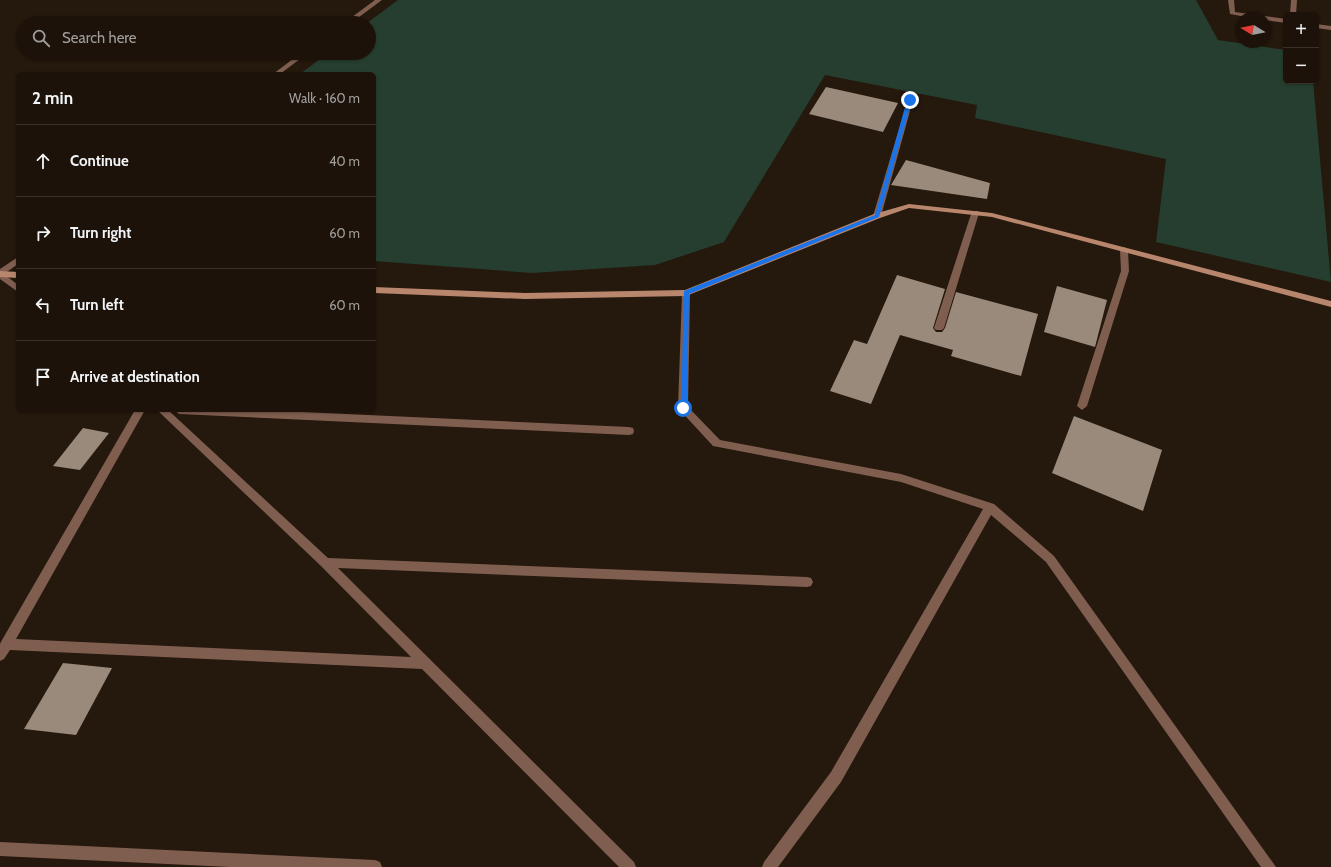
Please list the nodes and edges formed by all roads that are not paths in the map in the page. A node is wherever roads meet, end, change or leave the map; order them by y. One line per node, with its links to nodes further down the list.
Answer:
1 (379, 0): 6 (street)
2 (1231, 0): 5 (street)
3 (1294, 0): 4 (street)
4 (1293, 12)
5 (1235, 14)
6 (357, 16)
7 (1271, 19): 8 (street)
8 (1283, 21)
9 (1319, 26): 10 (street)
10 (1331, 28)
11 (295, 60): 12 (street)
12 (279, 72)
13 (910, 100): 15 (street)
14 (975, 213): 15 (street); 16 (street); 24 (street)
15 (877, 216): 22 (street)
16 (1124, 250): 23 (street); 25 (street)
17 (16, 262): 18 (street)
18 (0, 274): 19 (street); 20 (street)
19 (16, 275)
20 (16, 288)
21 (376, 290): 22 (street)
22 (686, 293): 30 (street)
23 (1331, 304)
24 (939, 328)
25 (1082, 406)
26 (139, 412): 33 (street)
27 (164, 412): 31 (street)
28 (222, 412): 29 (street)
29 (629, 431)
30 (990, 507): 38 (street); 39 (street)
31 (325, 563): 32 (street); 34 (street)
32 (807, 582)
33 (3, 649): 34 (street)
34 (426, 663): 37 (street)
35 (0, 849): 36 (street)
36 (375, 867)
37 (629, 867)
38 (769, 867)
39 (1269, 867)

